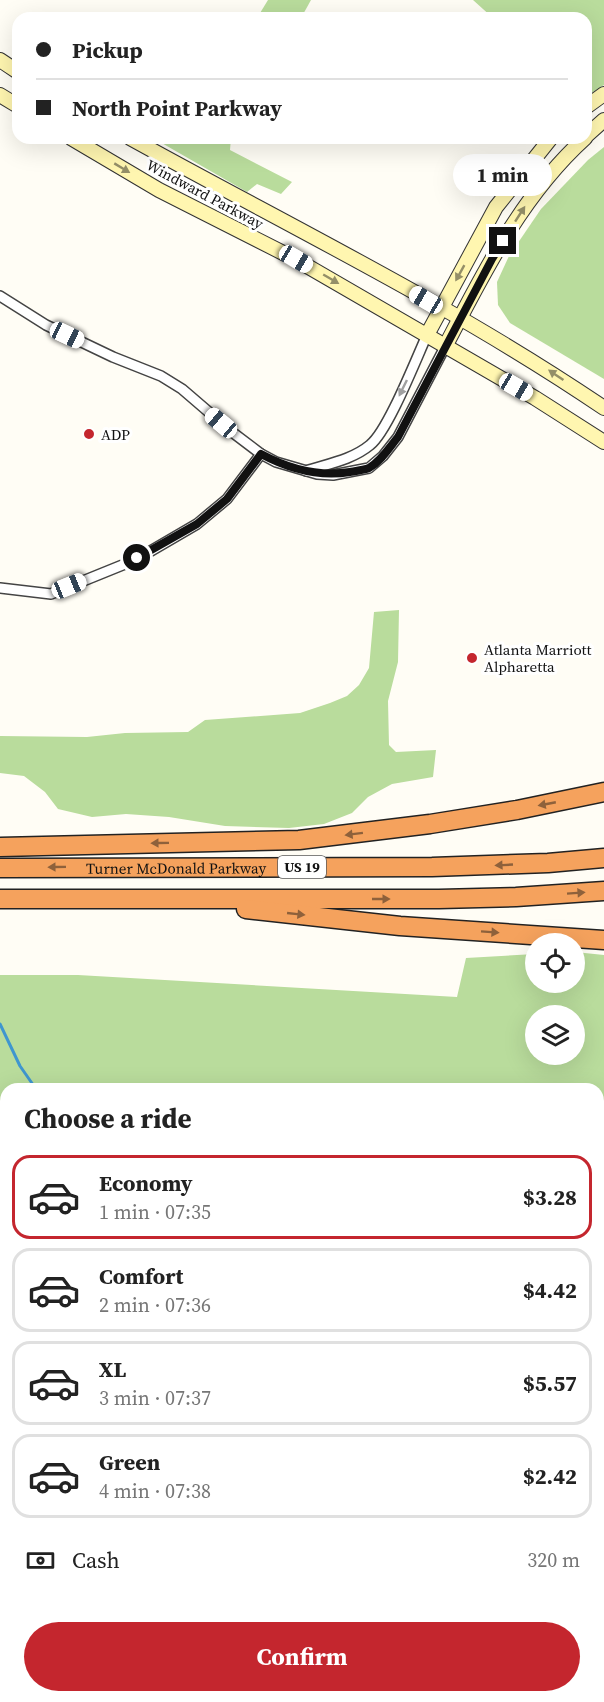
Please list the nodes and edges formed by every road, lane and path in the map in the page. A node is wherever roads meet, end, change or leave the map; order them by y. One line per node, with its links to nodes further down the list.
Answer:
1 (604, 120): 2 (main road)
2 (592, 131)
3 (81, 144): 10 (main road, Windward Parkway, one-way to 10)
4 (141, 144): 8 (main road, Windward Parkway)
5 (546, 144): 8 (main road, one-way to 8)
6 (579, 144): 9 (main road, one-way to 6)
7 (0, 296): 14 (street)
8 (441, 309): 9 (main road, Windward Parkway); 10 (main road)
9 (460, 319): 11 (main road); 12 (main road, Windward Parkway, one-way to 9)
10 (427, 335): 11 (main road, Windward Parkway); 15 (street, one-way to 15)
11 (446, 345): 13 (main road, Windward Parkway); 15 (street)
12 (604, 408)
13 (604, 442)
14 (261, 454): 15 (street); 16 (street)
15 (306, 471)
16 (0, 588)
17 (604, 792): 18 (highway, one-way to 18)
18 (0, 847)
19 (604, 858): 20 (highway, Turner McDonald Parkway / US 19, one-way to 20)
20 (0, 868)
21 (604, 891): 23 (highway, US 19, one-way to 21)
22 (0, 899): 23 (highway, US 19)
23 (155, 899): 24 (highway, one-way to 24)
24 (604, 940)

